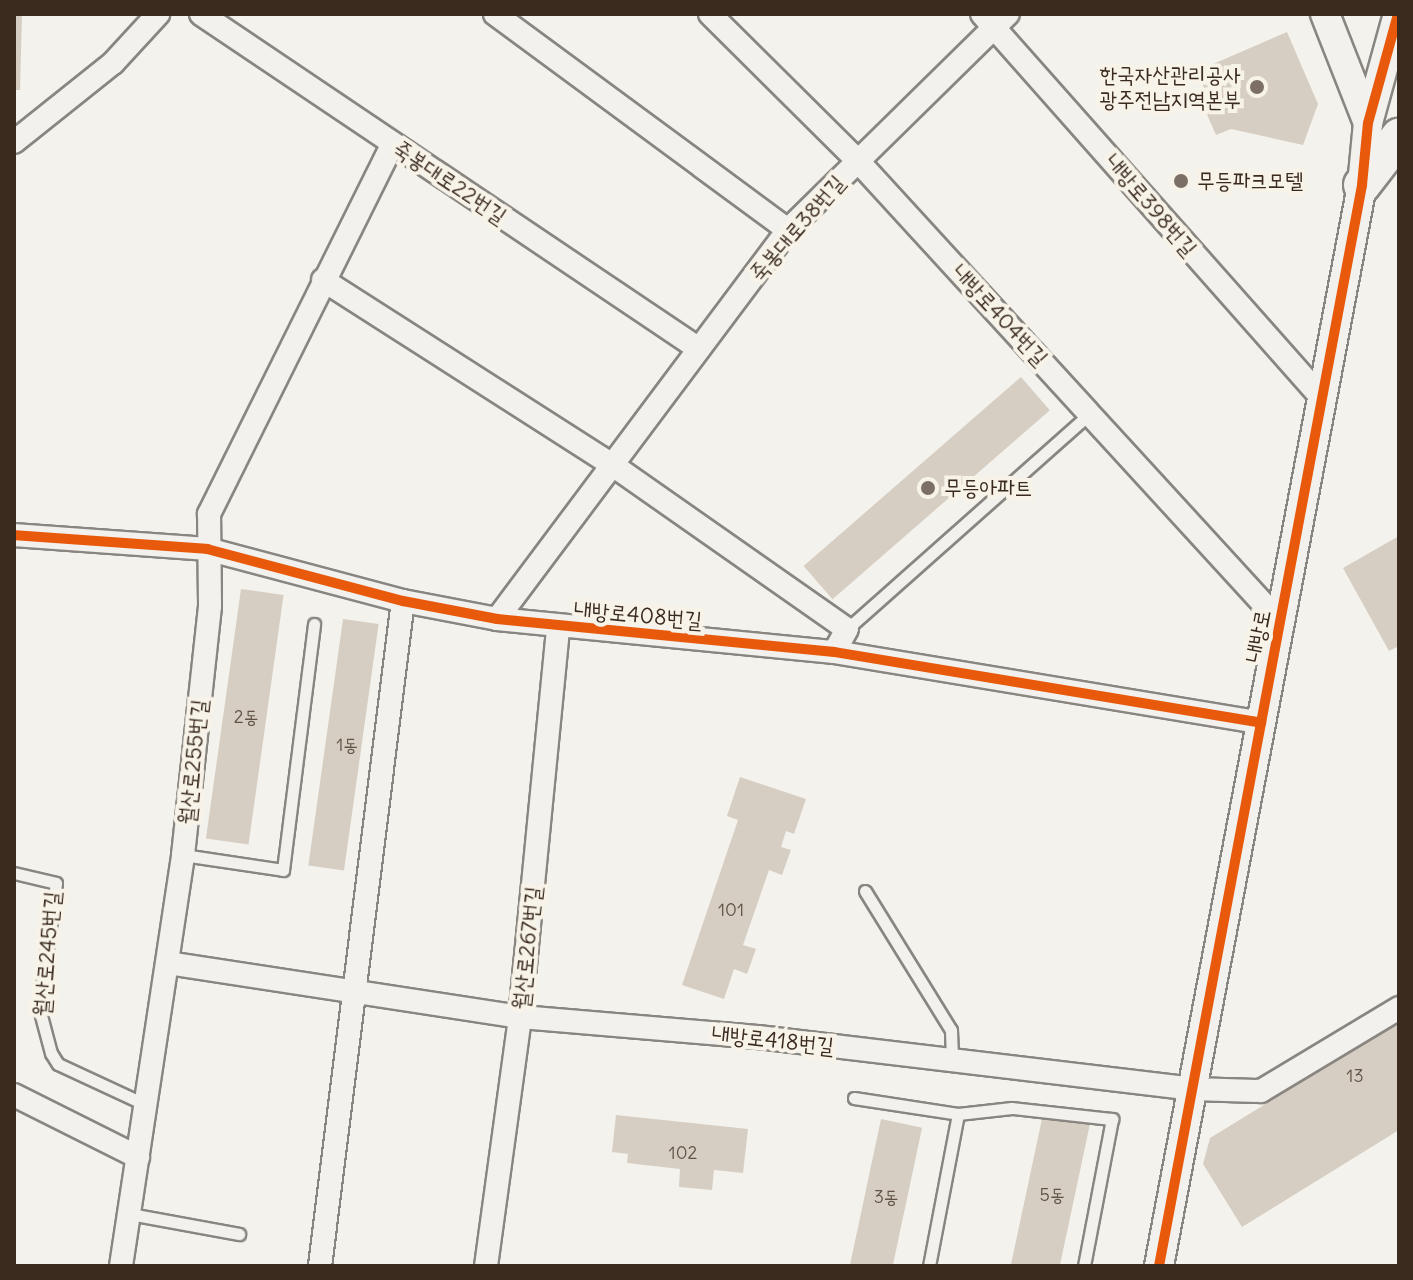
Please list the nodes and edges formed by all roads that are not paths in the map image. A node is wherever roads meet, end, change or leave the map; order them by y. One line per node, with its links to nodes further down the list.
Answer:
1 (158, 14): 9 (street)
2 (201, 14): 10 (street, 죽봉대로22번길)
3 (495, 14): 13 (street)
4 (710, 14): 11 (street, 내방로404번길)
5 (1325, 14): 8 (street)
6 (1398, 14): 8 (street)
7 (995, 18): 11 (street, 죽봉대로38번길); 16 (street, 내방로398번길)
8 (1383, 130): 12 (main road)
9 (14, 142)
10 (393, 144): 14 (street, 월산로255번길); 15 (street, 죽봉대로22번길)
11 (857, 160): 13 (street, 죽봉대로38번길); 17 (street, 내방로404번길)
12 (1362, 185): 16 (street, 내방로)
13 (788, 230): 15 (street, 죽봉대로38번길)
14 (323, 280): 18 (street); 20 (street, 월산로255번길)
15 (699, 349): 18 (street, 죽봉대로38번길)
16 (1321, 397): 23 (street, 내방로)
17 (1090, 413): 23 (street, 내방로404번길); 26 (lane)
18 (614, 466): 22 (street, 죽봉대로38번길); 26 (street)
19 (14, 535): 20 (street, 내방로408번길)
20 (207, 549): 21 (street, 내방로408번길); 29 (street, 월산로255번길)
21 (403, 601): 22 (street, 내방로408번길); 33 (street)
22 (497, 619): 25 (street, 내방로408번길)
23 (1281, 623): 28 (street, 내방로)
24 (314, 624): 29 (lane)
25 (558, 628): 27 (street, 내방로408번길); 35 (street, 월산로267번길)
26 (847, 629): 27 (street)
27 (834, 652): 28 (street, 내방로408번길)
28 (1261, 723): 37 (street, 내방로)
29 (183, 855): 32 (street, 월산로255번길)
30 (14, 873): 40 (lane, 월산로245번길)
31 (865, 891): 36 (lane)
32 (168, 963): 33 (street, 내방로418번길); 40 (street, 월산로255번길)
33 (355, 990): 35 (street, 내방로418번길); 46 (street)
34 (1399, 1008): 37 (street, 내방로418번길)
35 (520, 1017): 36 (street, 내방로418번길); 47 (street, 월산로267번길)
36 (952, 1061): 37 (street, 내방로418번길)
37 (1192, 1089): 50 (street, 내방로)
38 (14, 1095): 42 (street)
39 (854, 1098): 41 (lane)
40 (144, 1104): 42 (street, 월산로255번길)
41 (958, 1114): 48 (lane); 49 (lane)
42 (138, 1157): 43 (street, 월산로255번길)
43 (130, 1214): 44 (lane); 45 (street, 월산로255번길)
44 (239, 1234)
45 (121, 1266)
46 (320, 1266)
47 (486, 1266)
48 (929, 1266)
49 (1084, 1266)
50 (1159, 1266)

